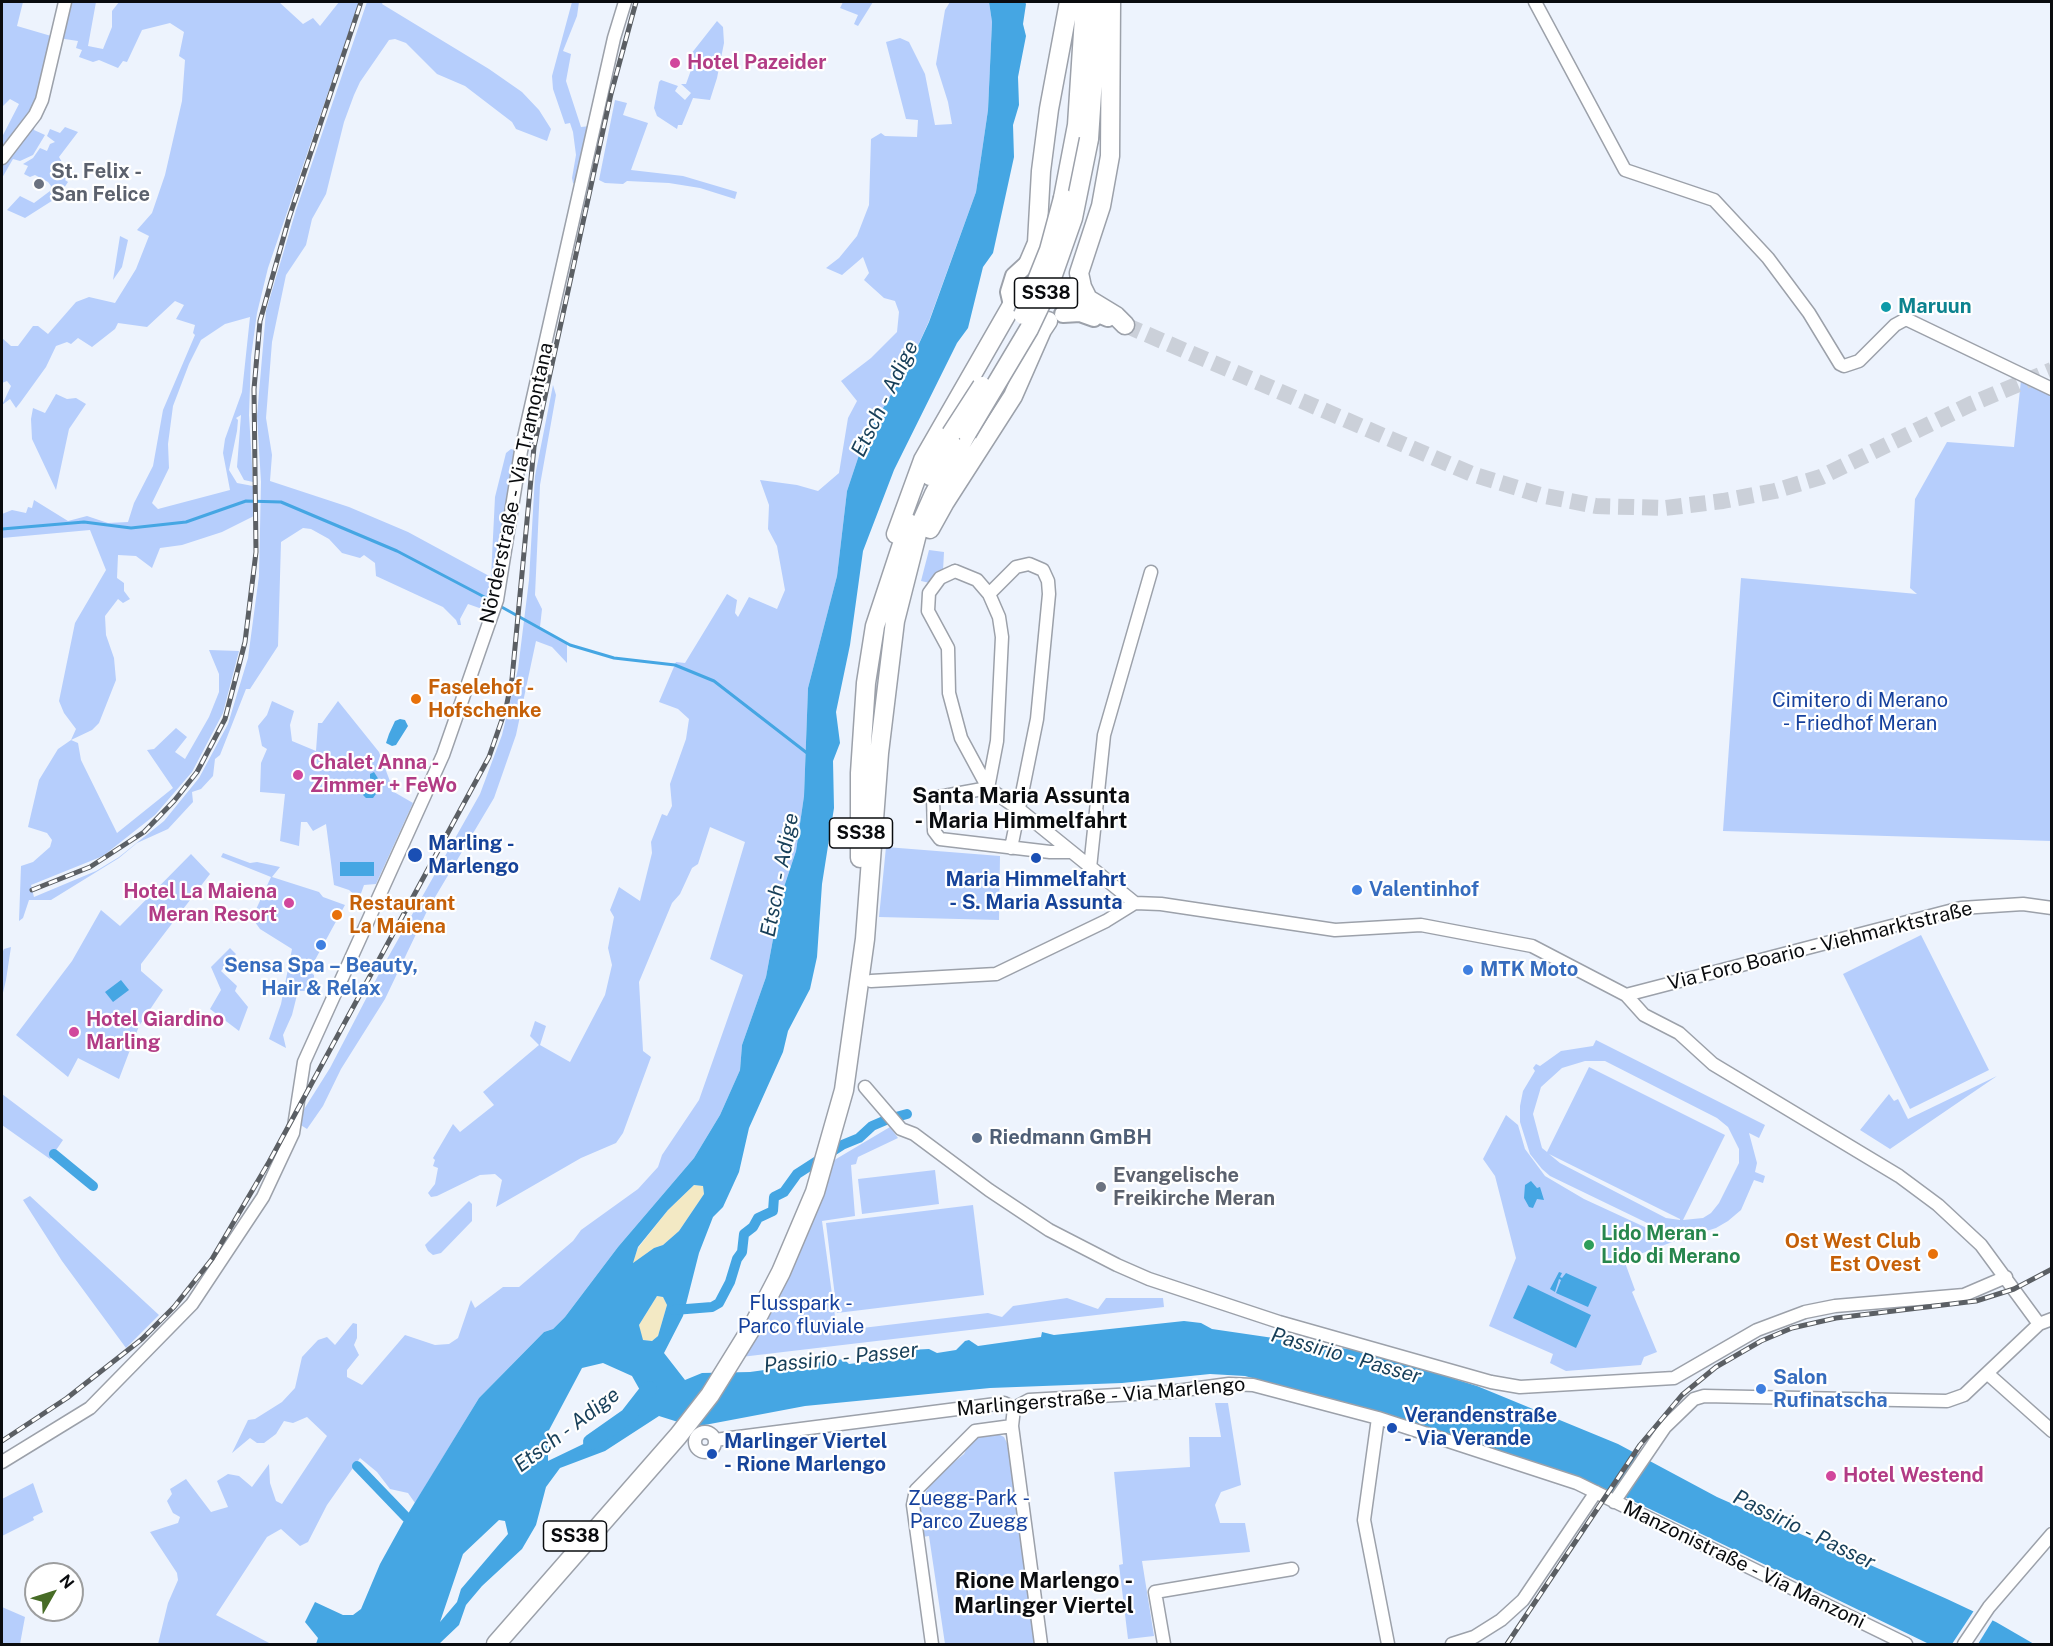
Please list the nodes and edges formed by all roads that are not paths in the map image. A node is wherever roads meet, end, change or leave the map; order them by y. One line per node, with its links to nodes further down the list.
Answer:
1 (65, 2): 10 (street)
2 (625, 2): 44 (street, Nörderstraße - Via Tramontana)
3 (1064, 2): 9 (highway)
4 (1069, 2): 9 (highway)
5 (1085, 2): 18 (highway, SS38, bridge)
6 (1098, 2): 18 (highway, SS38, bridge)
7 (1111, 2): 11 (highway)
8 (1535, 2): 17 (street)
9 (1051, 95): 12 (highway)
10 (2, 158)
11 (1094, 225): 13 (highway); 16 (highway)
12 (1034, 263): 14 (main road)
13 (1069, 284): 15 (main road); 16 (main road)
14 (1012, 305): 21 (highway)
15 (1056, 317): 16 (main road); 20 (highway)
16 (1125, 325)
17 (2052, 389)
18 (959, 434): 20 (highway, SS38); 21 (highway, SS38)
19 (1151, 572): 27 (street)
20 (906, 573): 33 (highway, SS38)
21 (888, 580): 33 (highway, SS38)
22 (989, 594): 23 (street); 23 (street); 24 (street)
23 (988, 788): 24 (street); 25 (street)
24 (1020, 810): 25 (street); 26 (street)
25 (1011, 848): 26 (street)
26 (1071, 852): 27 (street)
27 (1090, 868): 28 (street)
28 (1135, 903): 30 (street); 31 (street)
29 (2052, 908): 31 (street, Via Foro Boario - Viehmarktstraße)
30 (871, 981)
31 (1626, 995): 34 (street)
32 (866, 1087): 34 (street)
33 (839, 1089): 42 (highway, SS38); 42 (highway, SS38)
34 (2006, 1277): 36 (street)
35 (2052, 1319): 36 (street)
36 (2039, 1324): 37 (street)
37 (1988, 1374): 41 (street); 46 (street)
38 (1014, 1407): 39 (street, Marlingerstraße - Via Marlengo); 40 (street); 43 (street, Marlingerstraße - Via Marlengo)
39 (1378, 1418): 45 (street, Marlingerstraße - Via Marlengo); 56 (street)
40 (1012, 1426): 53 (street, Marlingerstraße - Via Marlengo); 54 (street)
41 (2052, 1431)
42 (674, 1433): 49 (highway, SS38); 50 (highway, SS38)
43 (715, 1440)
44 (2, 1462)
45 (1596, 1492): 46 (street, Marlingerstraße - Via Marlengo); 57 (street)
46 (1616, 1499): 58 (street, Manzonistraße - Via Manzoni)
47 (2052, 1534): 59 (street)
48 (1292, 1569): 55 (street)
49 (560, 1570): 51 (highway, SS38); 52 (highway)
50 (483, 1644)
51 (496, 1644)
52 (505, 1644)
53 (932, 1644)
54 (1041, 1644)
55 (1164, 1644)
56 (1388, 1644)
57 (1452, 1644)
58 (1906, 1644)
59 (1964, 1644)

